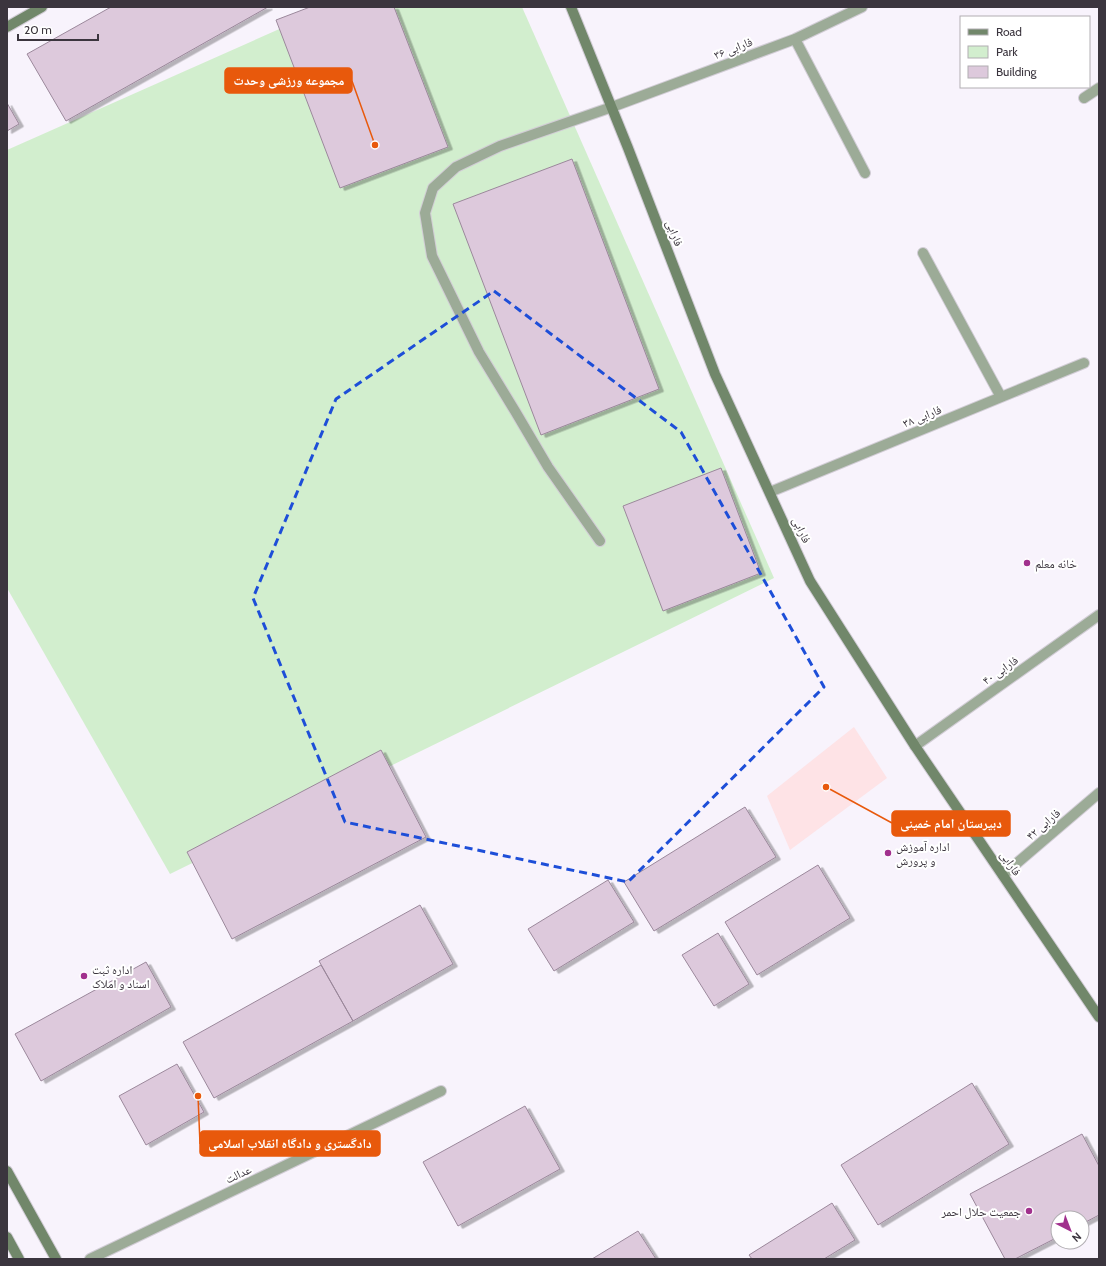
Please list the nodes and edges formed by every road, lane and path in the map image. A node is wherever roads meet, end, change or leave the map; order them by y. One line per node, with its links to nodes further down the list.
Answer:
1 (42, 7): 4 (street)
2 (571, 7): 8 (street, فارابی)
3 (862, 7): 5 (street, فارابی ۳۶)
4 (7, 27)
5 (795, 39): 8 (street, فارابی ۳۶); 9 (street)
6 (1099, 88): 7 (street)
7 (1084, 98)
8 (612, 107): 13 (street, فارابی); 14 (street, فارابی ۳۶)
9 (866, 173)
10 (923, 253): 12 (street)
11 (1084, 363): 12 (street, فارابی ۳۸)
12 (1001, 397): 13 (street, فارابی ۳۸)
13 (770, 492): 16 (street, فارابی)
14 (600, 541)
15 (1099, 615): 16 (street, فارابی ۴۰)
16 (915, 746): 18 (street, فارابی)
17 (1099, 793): 18 (street, فارابی ۴۲)
18 (1003, 875): 19 (street, فارابی)
19 (1099, 1016)
20 (442, 1091): 25 (street, عدالت)
21 (7, 1171): 24 (street)
22 (7, 1238): 23 (street)
23 (19, 1259)
24 (56, 1259)
25 (90, 1259)

